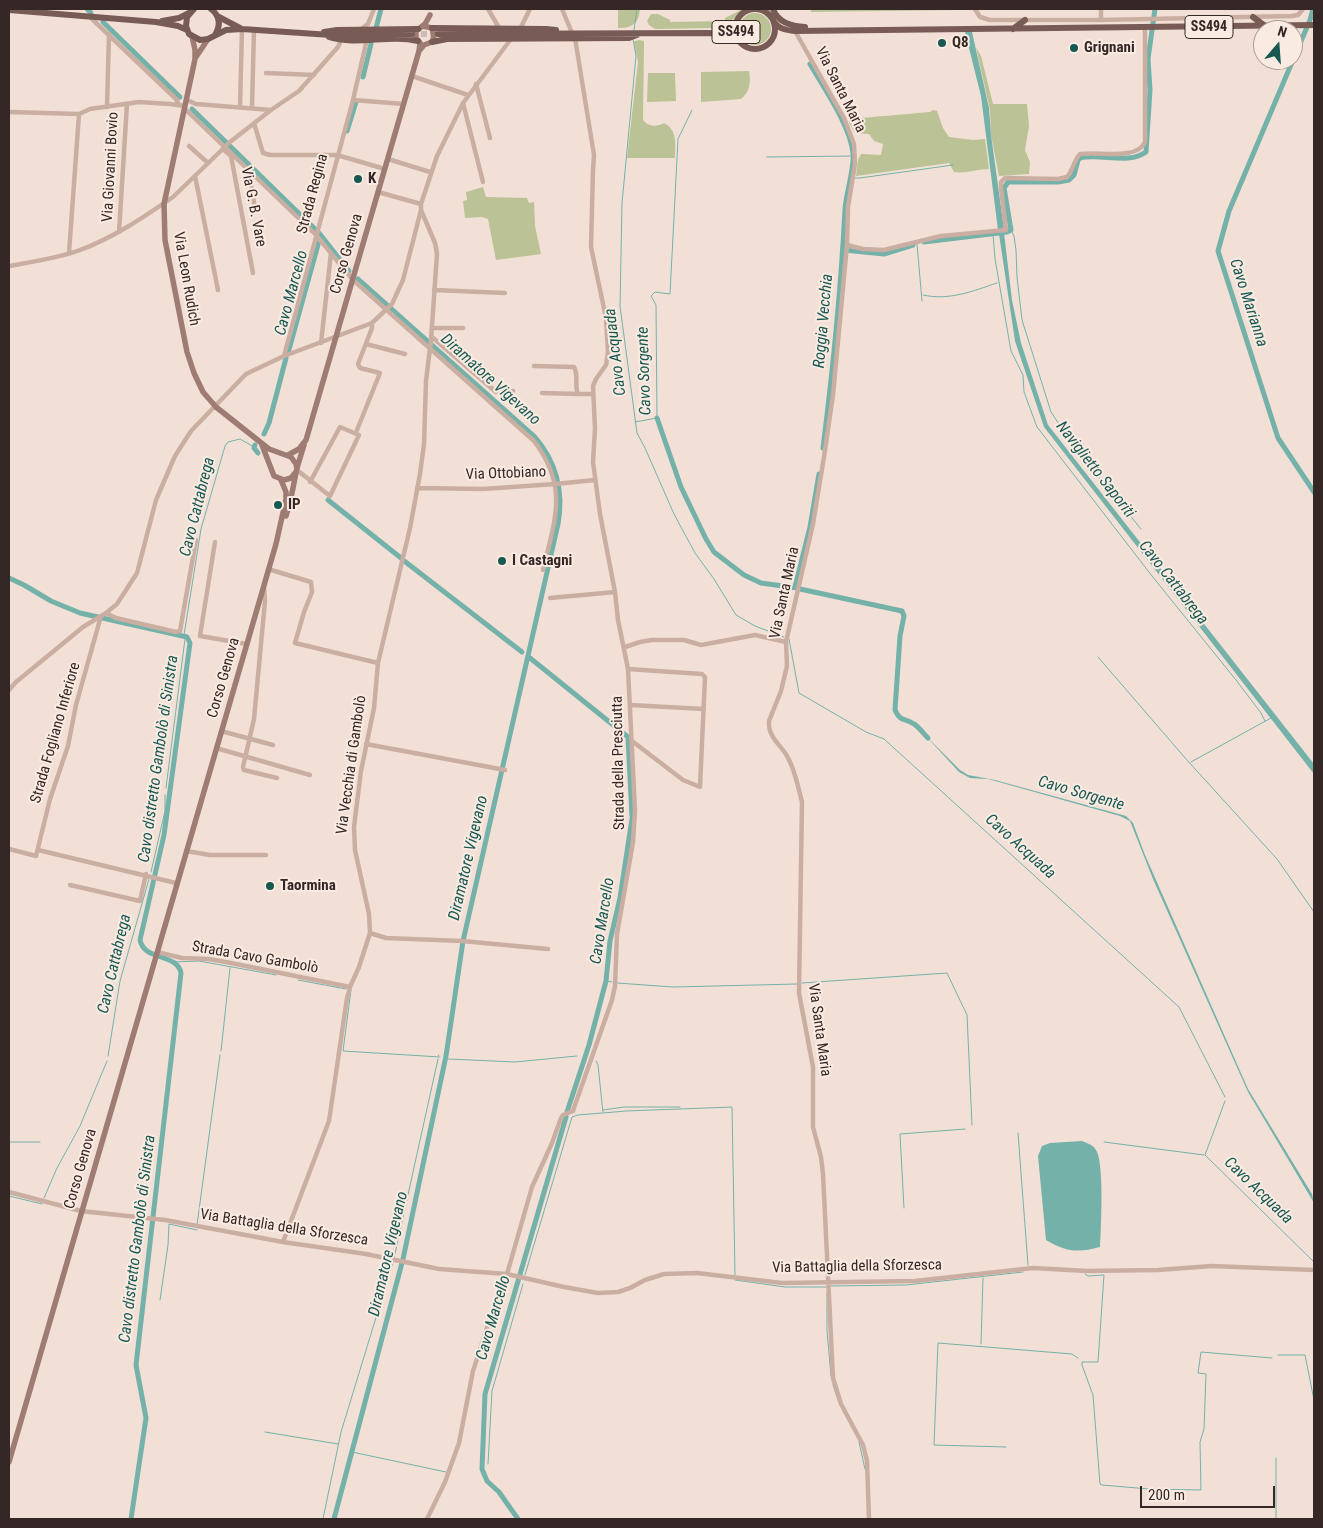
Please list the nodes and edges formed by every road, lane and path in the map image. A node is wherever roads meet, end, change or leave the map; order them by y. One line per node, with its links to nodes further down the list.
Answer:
1 (211, 9): 15 (main road)
2 (374, 9): 22 (street)
3 (488, 9): 25 (street)
4 (530, 9): 32 (street)
5 (562, 9): 46 (street, Strada della Presciutta)
6 (752, 9): 18 (main road, SS494); 24 (main road, SS494)
7 (768, 9): 18 (street)
8 (773, 9): 38 (main road)
9 (975, 9): 19 (street)
10 (1101, 9): 20 (street)
11 (1303, 9): 17 (street)
12 (9, 10): 16 (main road)
13 (192, 11): 23 (main road); 34 (main road)
14 (431, 12): 27 (main road); 28 (main road)
15 (217, 16): 30 (main road); 44 (main road)
16 (91, 17): 23 (main road); 40 (street)
17 (1253, 17): 20 (street); 21 (main road)
18 (772, 19): 37 (main road, SS494); 53 (main road, SS494)
19 (1025, 20): 20 (street); 33 (main road)
20 (1101, 20)
21 (1257, 20)
22 (369, 21): 35 (street); 36 (street)
23 (156, 22): 34 (main road)
24 (737, 22): 39 (main road, SS494); 51 (main road, SS494)
25 (498, 26)
26 (1253, 26): 29 (main road, SS494)
27 (420, 27): 28 (main road); 36 (main road); 55 (main road)
28 (431, 27): 32 (main road); 54 (main road)
29 (1149, 27): 33 (main road, SS494); 93 (street)
30 (242, 28): 31 (main road); 44 (main road); 69 (street)
31 (254, 29): 41 (main road); 70 (street)
32 (520, 29): 46 (main road)
33 (1013, 29): 38 (main road, SS494)
34 (187, 30): 45 (main road)
35 (360, 30): 36 (main road); 41 (main road)
36 (372, 30)
37 (795, 31): 38 (main road, SS494); 53 (main road, SS494); 93 (street, Via Santa Maria)
38 (844, 31)
39 (708, 32): 46 (main road, SS494); 51 (main road, SS494)
40 (109, 34): 67 (street); 68 (street)
41 (317, 34): 42 (main road); 52 (main road)
42 (412, 34)
43 (438, 34): 46 (main road, SS494)
44 (215, 35): 47 (main road)
45 (192, 36): 47 (main road); 57 (main road)
46 (574, 36): 50 (main road); 117 (street, Strada della Presciutta)
47 (208, 39): 57 (main road)
48 (367, 39): 52 (main road); 55 (main road); 63 (street, Strada Regina)
49 (496, 39): 50 (main road); 54 (main road); 56 (street)
50 (511, 39): 56 (street)
51 (738, 39): 53 (main road, SS494)
52 (342, 40): 59 (street)
53 (771, 41)
54 (432, 42): 55 (main road, Corso Genova)
55 (421, 43): 60 (main road, Corso Genova)
56 (500, 52): 61 (street)
57 (195, 59): 67 (main road, Via Leon Rudich)
58 (266, 73): 59 (street)
59 (314, 75): 71 (street)
60 (412, 76): 62 (street); 66 (main road, Corso Genova)
61 (476, 84): 62 (street); 75 (street)
62 (468, 95): 64 (street)
63 (353, 100): 66 (street); 78 (street, Strada Regina)
64 (463, 103): 83 (street); 85 (street)
65 (127, 104): 67 (street); 68 (street); 91 (street, Via Giovanni Bovio)
66 (404, 104): 79 (main road, Corso Genova)
67 (184, 105): 69 (street); 77 (street); 87 (main road, Via Leon Rudich)
68 (108, 106): 73 (street)
69 (240, 107): 70 (street)
70 (252, 108): 71 (street)
71 (271, 110): 74 (street)
72 (9, 112): 73 (street)
73 (79, 114): 94 (street)
74 (254, 123): 77 (street); 78 (street)
75 (490, 138)
76 (189, 146): 80 (street)
77 (226, 146): 80 (street); 82 (street); 97 (street, Via G. B. Vare)
78 (337, 155): 81 (street); 92 (street, Strada Regina)
79 (388, 159): 81 (main road, Corso Genova); 83 (street)
80 (208, 164): 84 (street)
81 (385, 169): 86 (main road, Corso Genova)
82 (249, 170): 89 (street); 92 (street)
83 (430, 172): 88 (street)
84 (195, 176): 87 (street); 99 (street)
85 (483, 182)
86 (378, 192): 88 (street); 98 (main road, Corso Genova)
87 (164, 204): 91 (street); 118 (main road, Via Leon Rudich)
88 (421, 204): 90 (street)
89 (255, 208)
90 (421, 210): 100 (street, Via Vecchia di Gambolò); 102 (street)
91 (119, 232): 94 (street)
92 (316, 232): 95 (street); 112 (street, Strada Regina)
93 (846, 248): 140 (street, Via Santa Maria)
94 (69, 253): 96 (street)
95 (331, 254): 98 (street); 108 (street)
96 (9, 266)
97 (253, 273)
98 (353, 280): 102 (street); 106 (main road, Corso Genova)
99 (218, 290)
100 (434, 290): 101 (street); 104 (street, Via Vecchia di Gambolò)
101 (505, 292)
102 (387, 310): 103 (street); 110 (street)
103 (372, 323): 106 (street, Strada Fogliano Inferiore); 109 (street)
104 (432, 328): 105 (street); 107 (street, Via Vecchia di Gambolò)
105 (463, 328)
106 (336, 338): 108 (street, Strada Fogliano Inferiore); 120 (main road, Corso Genova)
107 (432, 338): 110 (street, Via Vecchia di Gambolò); 114 (street)
108 (321, 343): 112 (street, Strada Fogliano Inferiore)
109 (366, 344): 111 (street); 119 (street)
110 (430, 348): 128 (street); 129 (street, Via Vecchia di Gambolò)
111 (404, 354)
112 (284, 356): 118 (street, Strada Fogliano Inferiore)
113 (534, 366): 116 (street)
114 (513, 391)
115 (542, 393): 116 (street)
116 (578, 394): 117 (street)
117 (593, 394): 126 (street, Strada della Presciutta)
118 (216, 407): 121 (main road, Via Leon Rudich); 138 (street, Strada Fogliano Inferiore)
119 (357, 430)
120 (306, 440): 122 (main road); 124 (main road, Corso Genova)
121 (260, 441): 122 (main road, Via Leon Rudich); 123 (main road)
122 (284, 455): 123 (main road); 124 (main road)
123 (271, 466): 125 (main road)
124 (296, 470): 125 (main road); 127 (street); 132 (main road, Corso Genova)
125 (281, 480): 132 (main road, Corso Genova)
126 (595, 480): 128 (street, Via Ottobiano); 136 (street, Strada della Presciutta)
127 (310, 482): 127 (street)
128 (558, 484): 129 (street, Via Ottobiano); 134 (street)
129 (417, 488): 143 (street, Via Vecchia di Gambolò)
130 (196, 540): 138 (street)
131 (215, 542): 141 (street)
132 (276, 544): 133 (main road, Corso Genova)
133 (268, 569): 135 (main road, Corso Genova); 143 (street)
134 (543, 570)
135 (264, 582): 141 (main road, Corso Genova); 151 (street)
136 (614, 592): 137 (street); 142 (street, Strada della Presciutta)
137 (550, 598)
138 (106, 613): 139 (street, Strada Fogliano Inferiore)
139 (99, 618): 146 (street, Strada Fogliano Inferiore); 161 (street, Strada Fogliano Inferiore)
140 (786, 642): 142 (street); 176 (street, Via Santa Maria)
141 (247, 644): 150 (main road, Corso Genova)
142 (625, 648): 144 (street, Strada della Presciutta)
143 (378, 663): 153 (street, Via Vecchia di Gambolò)
144 (628, 668): 148 (street, Strada della Presciutta); 149 (street)
145 (9, 682): 146 (street)
146 (16, 682): 147 (street, Strada Fogliano Inferiore)
147 (9, 690)
148 (630, 705): 149 (street); 152 (street, Strada della Presciutta)
149 (704, 709): 152 (street)
150 (221, 731): 151 (street); 155 (main road, Corso Genova)
151 (250, 739): 154 (street); 156 (street)
152 (632, 741): 175 (street, Strada della Presciutta)
153 (366, 744): 157 (street); 167 (street, Via Vecchia di Gambolò)
154 (273, 746)
155 (216, 748): 156 (street); 162 (main road, Corso Genova)
156 (245, 756): 158 (street); 159 (street)
157 (505, 770)
158 (310, 774)
159 (277, 778)
160 (9, 850): 161 (street, Strada Fogliano Inferiore)
161 (38, 850): 164 (street)
162 (186, 851): 163 (street); 165 (main road, Corso Genova)
163 (266, 856)
164 (146, 874): 165 (street); 166 (street)
165 (176, 883): 169 (main road, Corso Genova)
166 (70, 885)
167 (370, 933): 168 (street); 170 (street, Via Vecchia di Gambolò)
168 (548, 949)
169 (157, 954): 170 (street, Strada Cavo Gambolò); 172 (main road, Corso Genova)
170 (350, 987): 173 (street, Via Vecchia di Gambolò)
171 (9, 1192): 172 (street, Via Battaglia della Sforzesca)
172 (81, 1211): 173 (street, Via Battaglia della Sforzesca); 177 (main road, Corso Genova)
173 (283, 1242): 175 (street, Via Battaglia della Sforzesca)
174 (1314, 1270): 176 (street, Via Battaglia della Sforzesca)
175 (507, 1274): 176 (street, Via Battaglia della Sforzesca); 178 (street, Strada della Presciutta)
176 (829, 1283): 179 (street, Via Santa Maria)
177 (9, 1462)
178 (427, 1519)
179 (869, 1519)

